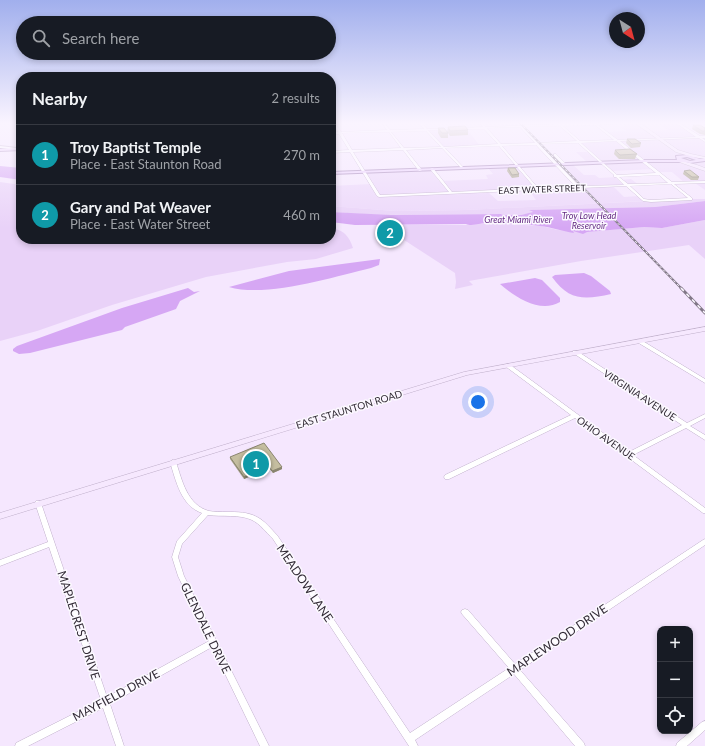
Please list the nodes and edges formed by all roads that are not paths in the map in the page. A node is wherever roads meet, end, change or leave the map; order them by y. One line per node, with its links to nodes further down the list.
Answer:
1 (357, 158): 20 (street)
2 (411, 158): 19 (street)
3 (453, 158): 17 (street)
4 (510, 158): 16 (street)
5 (552, 158): 14 (street)
6 (558, 158): 15 (street)
7 (596, 158): 12 (street)
8 (640, 158): 11 (street)
9 (689, 158): 10 (main road)
10 (682, 159): 11 (main road); 13 (main road)
11 (644, 161): 12 (main road); 22 (street)
12 (601, 162): 15 (main road); 23 (street)
13 (702, 162)
14 (558, 164): 15 (main road); 16 (main road); 27 (street)
15 (564, 164)
16 (517, 166): 17 (main road); 28 (street)
17 (462, 168): 18 (main road)
18 (432, 169): 19 (main road); 29 (street)
19 (420, 170): 20 (main road)
20 (365, 172): 21 (main road); 29 (street, EAST WATER STREET)
21 (336, 173)
22 (660, 174): 23 (street); 25 (street)
23 (615, 176): 26 (street)
24 (705, 182): 25 (street, EAST WATER STREET)
25 (672, 184): 26 (street, EAST WATER STREET); 26 (street)
26 (627, 185): 27 (street, EAST WATER STREET)
27 (579, 188): 28 (street, EAST WATER STREET)
28 (537, 189): 29 (street, EAST WATER STREET)
29 (451, 193)
30 (703, 331): 31 (main road, EAST STAUNTON ROAD)
31 (639, 341): 32 (main road, EAST STAUNTON ROAD); 34 (street)
32 (575, 352): 33 (main road, EAST STAUNTON ROAD); 37 (street, VIRGINIA AVENUE)
33 (507, 365): 35 (street, OHIO AVENUE); 40 (main road, EAST STAUNTON ROAD)
34 (705, 381)
35 (574, 416): 39 (street, OHIO AVENUE); 41 (street)
36 (705, 416): 37 (street)
37 (686, 425): 38 (street, VIRGINIA AVENUE); 39 (street)
38 (705, 438)
39 (629, 455): 43 (street, OHIO AVENUE)
40 (173, 462): 42 (main road, EAST STAUNTON ROAD); 44 (street)
41 (446, 477)
42 (38, 503): 45 (main road, EAST STAUNTON ROAD); 46 (street, MAPLECREST DRIVE)
43 (705, 511)
44 (206, 513): 50 (street, GLENDALE DRIVE); 54 (street, MEADOW LANE)
45 (0, 516)
46 (52, 542): 48 (street); 52 (street, MAPLECREST DRIVE)
47 (705, 542): 51 (street, MAPLEWOOD DRIVE)
48 (0, 562)
49 (465, 612): 51 (street)
50 (213, 643): 52 (street, MAYFIELD DRIVE); 57 (street, GLENDALE DRIVE)
51 (513, 669): 54 (street, MAPLEWOOD DRIVE); 58 (street)
52 (104, 703): 55 (street, MAYFIELD DRIVE); 56 (street, MAPLECREST DRIVE)
53 (705, 725): 59 (street)
54 (411, 743)
55 (19, 746)
56 (120, 746)
57 (265, 746)
58 (581, 746)
59 (680, 746)

